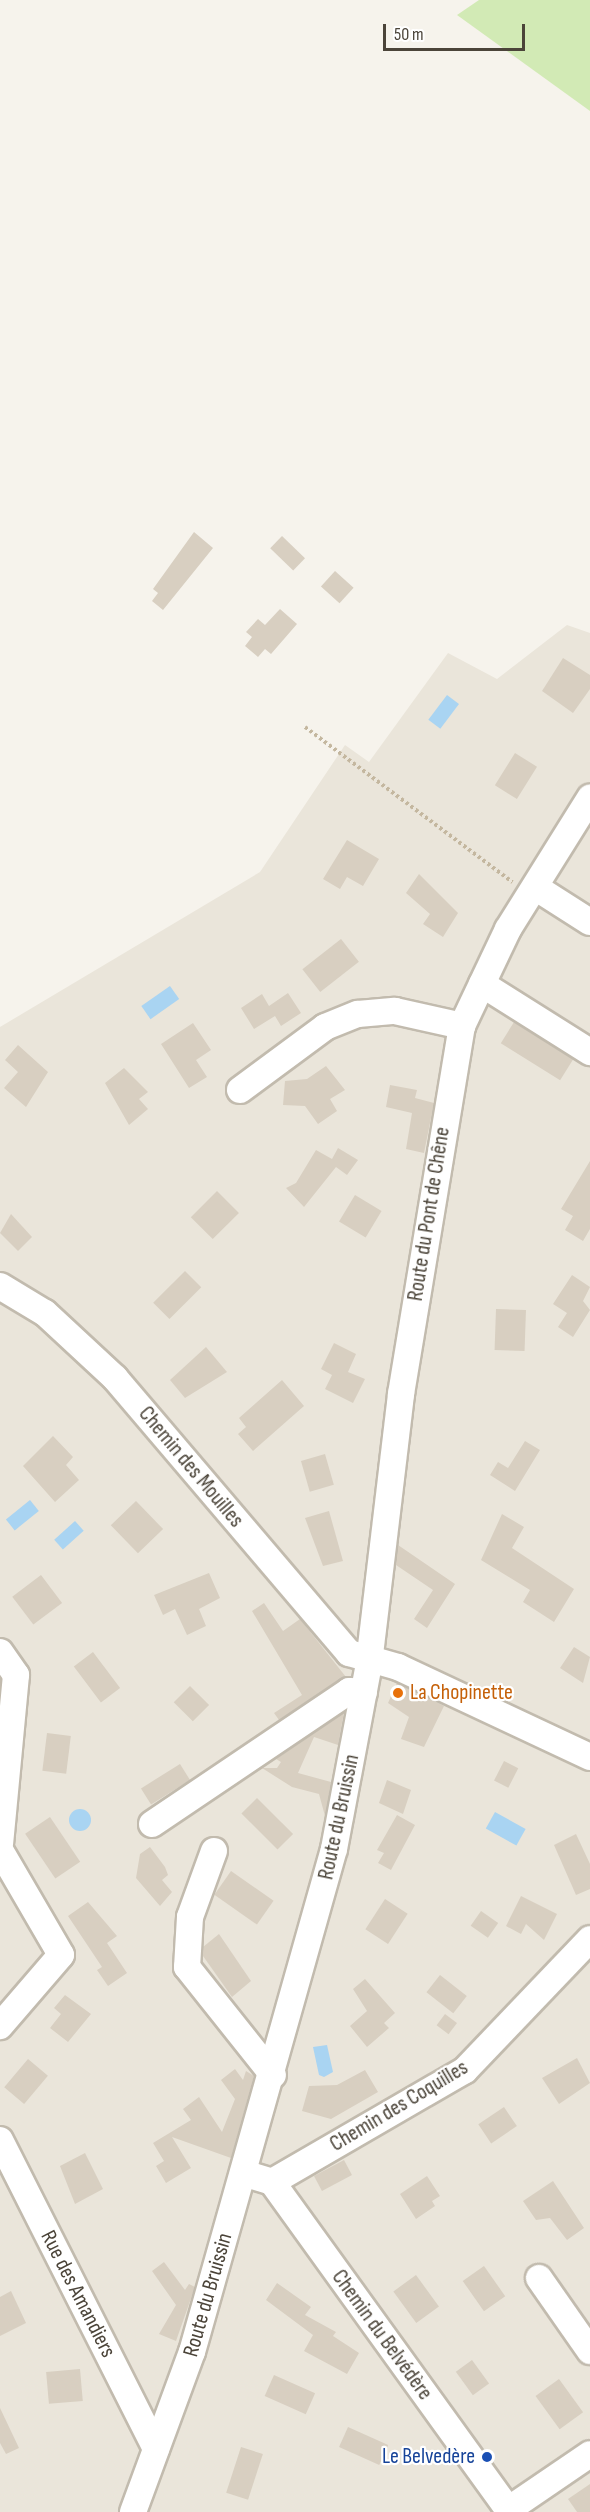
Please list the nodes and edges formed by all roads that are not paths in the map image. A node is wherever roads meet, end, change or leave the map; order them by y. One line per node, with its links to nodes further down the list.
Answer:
1 (590, 798): 2 (street, Route du Pont de Chêne)
2 (532, 891): 3 (street); 4 (street, Route du Pont de Chêne)
3 (590, 922)
4 (486, 976): 5 (street); 6 (street, Route du Pont de Chêne); 7 (street)
5 (576, 1024)
6 (462, 1026): 8 (street); 11 (street, Route du Pont de Chêne)
7 (590, 1052)
8 (240, 1090)
9 (0, 1286): 11 (street, Chemin des Mouilles)
10 (0, 1652): 15 (street)
11 (369, 1663): 12 (street, Route du Bruissin); 13 (street)
12 (364, 1692): 14 (street); 19 (street, Route du Bruissin)
13 (590, 1757)
14 (152, 1824)
15 (0, 1838): 18 (street)
16 (214, 1851): 19 (street)
17 (590, 1939): 22 (street, Chemin des Coquilles)
18 (0, 2026)
19 (273, 2075): 21 (street, Route du Bruissin)
20 (0, 2140): 25 (street, Rue des Amandiers)
21 (243, 2173): 22 (street); 25 (street, Route du Bruissin)
22 (272, 2182): 27 (street, Chemin du Belvédère)
23 (539, 2278): 24 (street)
24 (590, 2351)
25 (156, 2449): 28 (street, Route du Bruissin)
26 (590, 2454): 27 (street)
27 (509, 2511)
28 (133, 2512)

